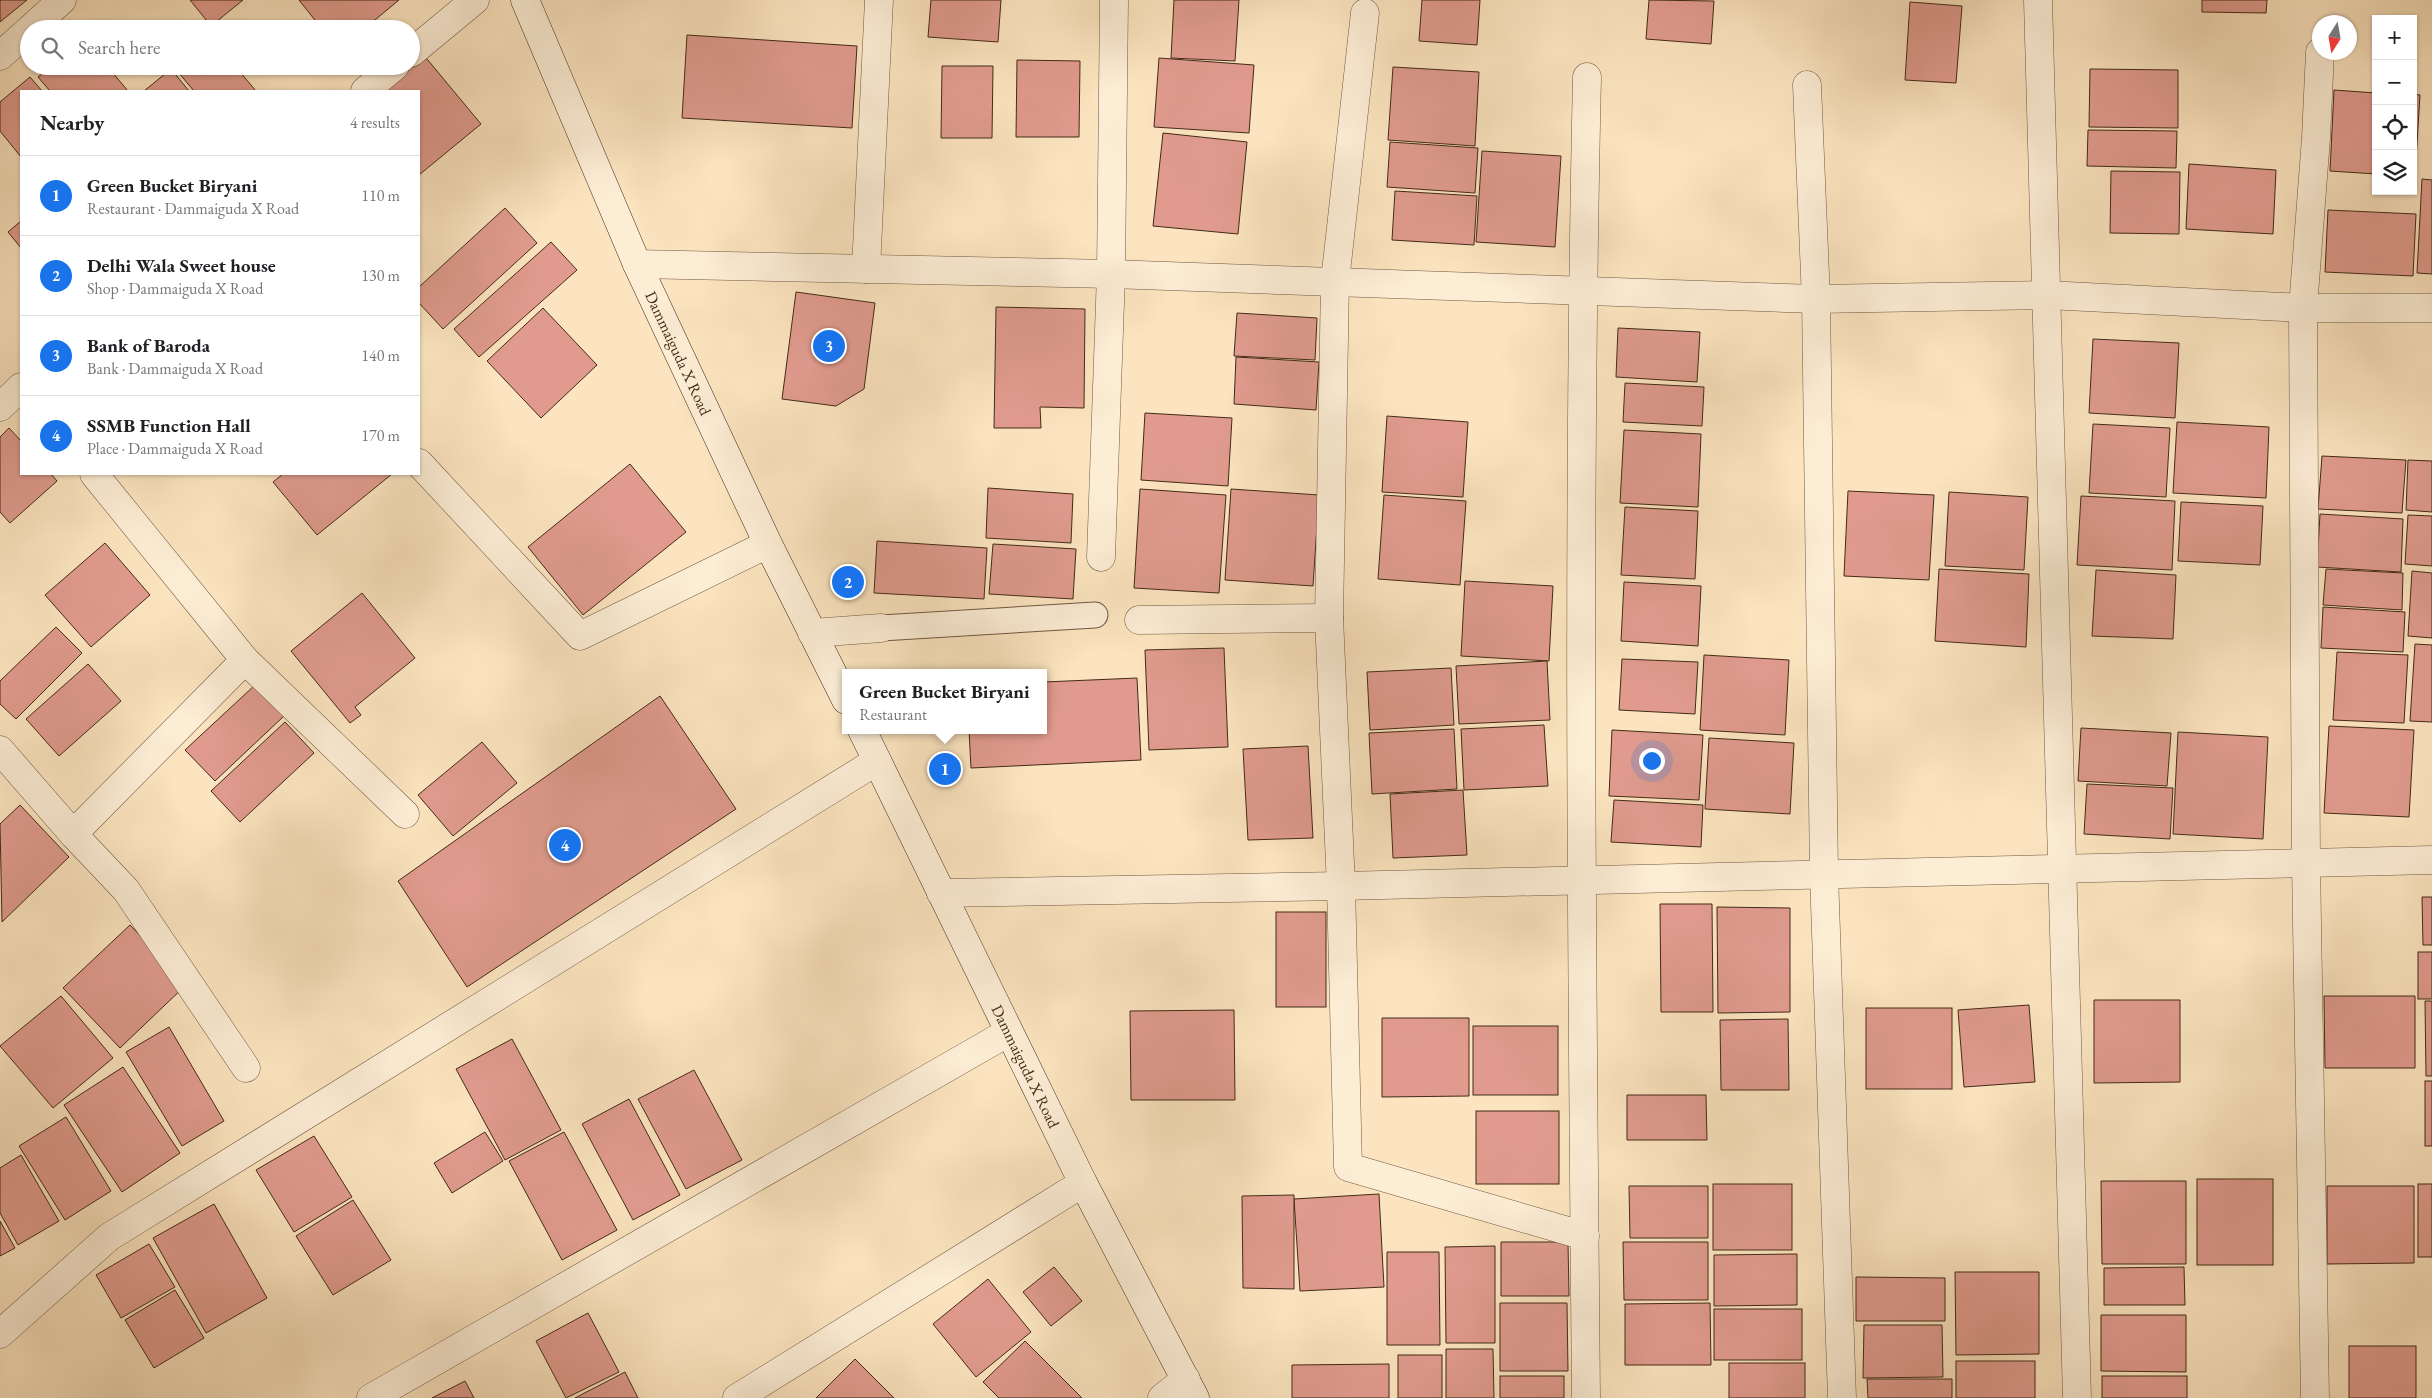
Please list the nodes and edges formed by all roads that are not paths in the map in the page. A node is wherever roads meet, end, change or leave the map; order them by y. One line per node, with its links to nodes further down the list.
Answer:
1 (62, 0): 8 (street)
2 (475, 0): 10 (street)
3 (525, 0): 17 (street, Dammaiguda X Road)
4 (879, 0): 18 (street)
5 (1114, 0): 19 (street)
6 (2038, 0): 22 (street)
7 (1365, 13): 20 (street)
8 (39, 20)
9 (20, 37): 11 (street)
10 (420, 46)
11 (0, 56)
12 (2320, 60): 24 (street)
13 (384, 75): 16 (street)
14 (1587, 77): 21 (street)
15 (1807, 85): 23 (street)
16 (366, 90)
17 (637, 264): 18 (street); 30 (street, Dammaiguda X Road)
18 (866, 269): 19 (street)
19 (1111, 274): 20 (street); 31 (street)
20 (1335, 281): 21 (street); 33 (street)
21 (1582, 289): 23 (street); 48 (street)
22 (2047, 295): 23 (street); 24 (street); 46 (street)
23 (1816, 299): 47 (street)
24 (2303, 308): 25 (street); 45 (street)
25 (2432, 308)
26 (20, 388): 27 (street)
27 (0, 407)
28 (420, 465): 30 (street)
29 (95, 475): 37 (street)
30 (768, 544): 36 (street, Dammaiguda X Road)
31 (1102, 557)
32 (1095, 615): 35 (lane)
33 (1329, 618): 34 (street); 49 (street)
34 (1139, 620)
35 (881, 628): 36 (street)
36 (812, 633): 38 (street, Dammaiguda X Road)
37 (245, 660): 42 (street); 43 (street)
38 (842, 692)
39 (864, 734): 41 (street, Dammaiguda X Road)
40 (0, 750): 43 (street)
41 (877, 761): 50 (street, Dammaiguda X Road); 55 (street)
42 (405, 814)
43 (73, 834): 52 (street)
44 (2432, 860): 45 (street)
45 (2306, 863): 46 (street); 63 (street)
46 (2062, 869): 47 (street); 62 (street)
47 (1824, 874): 48 (street); 61 (street)
48 (1582, 880): 49 (street); 54 (street)
49 (1341, 886): 50 (street); 54 (street)
50 (941, 893): 51 (street, Dammaiguda X Road)
51 (1009, 1032): 53 (street, Dammaiguda X Road); 57 (street)
52 (246, 1068)
53 (1083, 1183): 56 (street, Dammaiguda X Road); 58 (street)
54 (1584, 1236): 60 (street)
55 (0, 1334)
56 (1191, 1388): 59 (street)
57 (371, 1398)
58 (736, 1398)
59 (1162, 1398)
60 (1586, 1398)
61 (1842, 1398)
62 (2077, 1398)
63 (2315, 1398)

